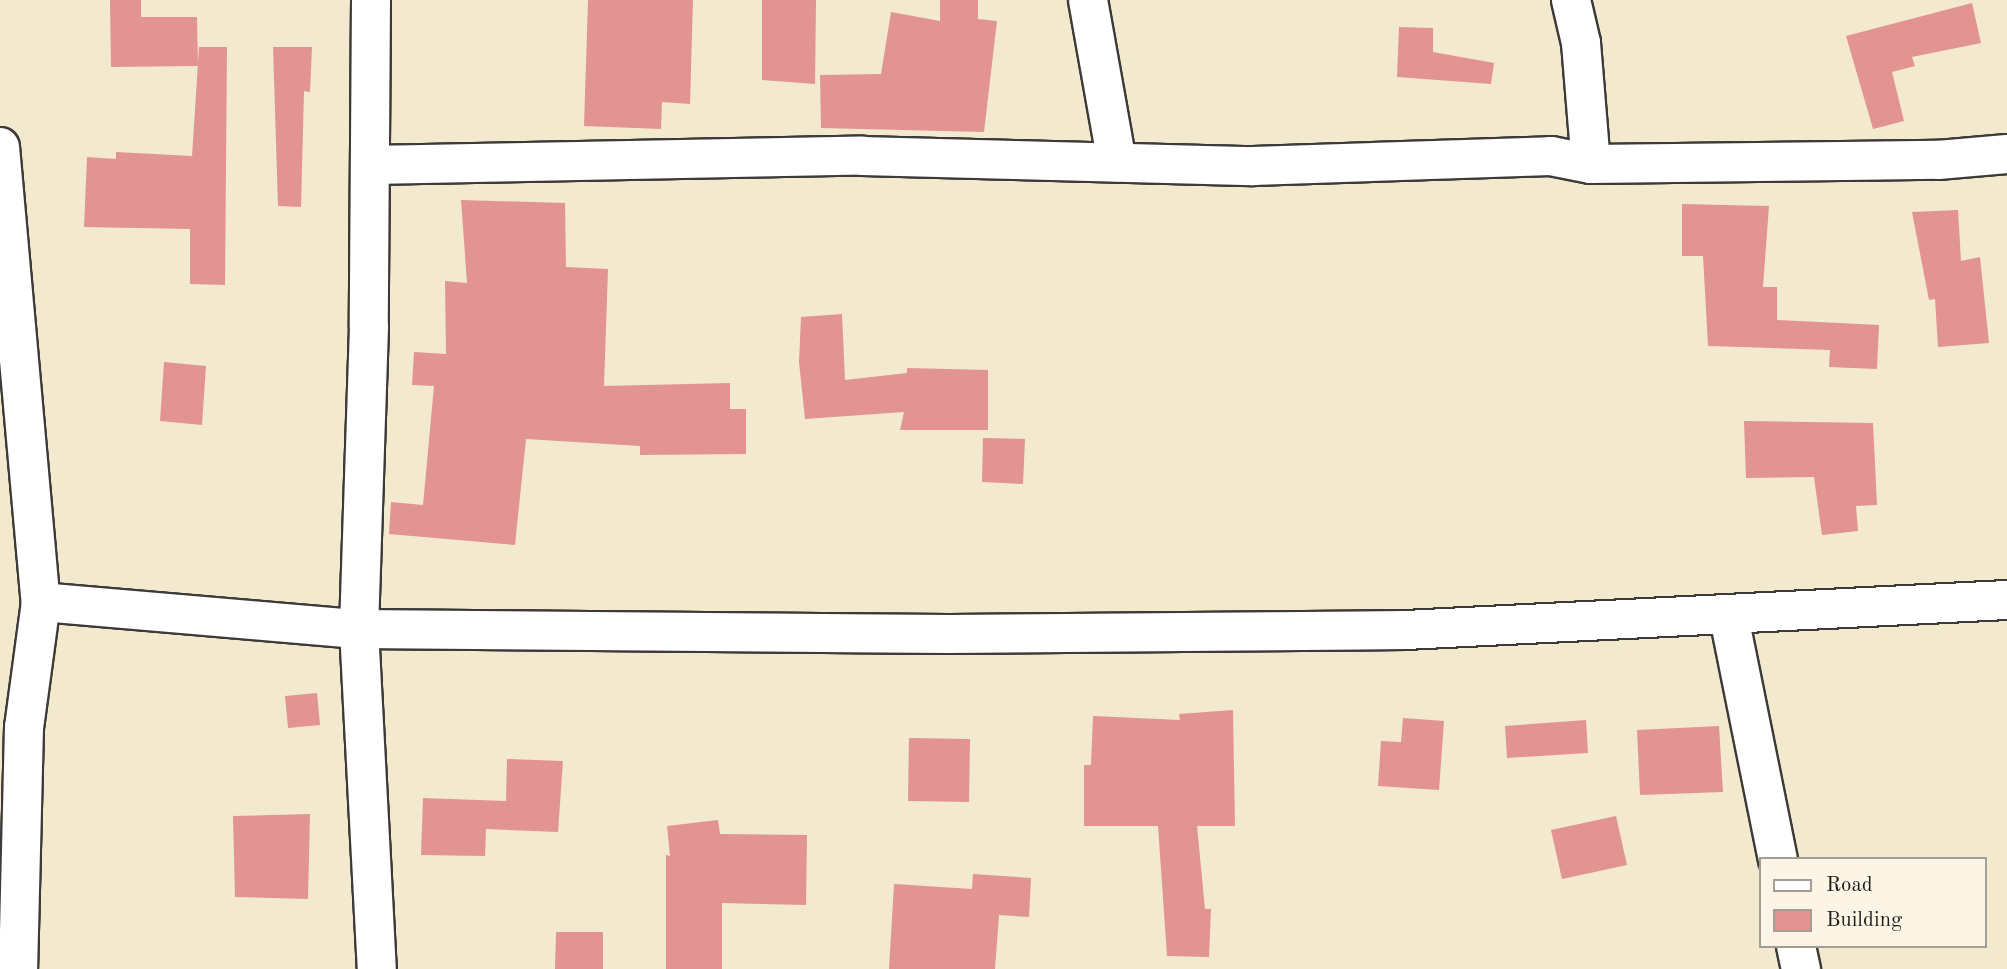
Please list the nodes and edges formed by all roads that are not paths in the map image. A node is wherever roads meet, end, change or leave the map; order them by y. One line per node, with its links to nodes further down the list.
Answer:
1 (371, 0): 8 (street)
2 (1088, 0): 6 (street)
3 (1571, 0): 7 (street)
4 (0, 147): 10 (street)
5 (2007, 154): 7 (street)
6 (1117, 162): 7 (street); 8 (street)
7 (1591, 164)
8 (371, 165): 12 (street)
9 (2007, 600): 11 (street)
10 (41, 602): 12 (street); 15 (street)
11 (1729, 617): 12 (street); 13 (street)
12 (359, 629): 16 (street)
13 (1778, 857)
14 (1796, 948): 17 (street)
15 (19, 969)
16 (377, 969)
17 (1801, 969)

